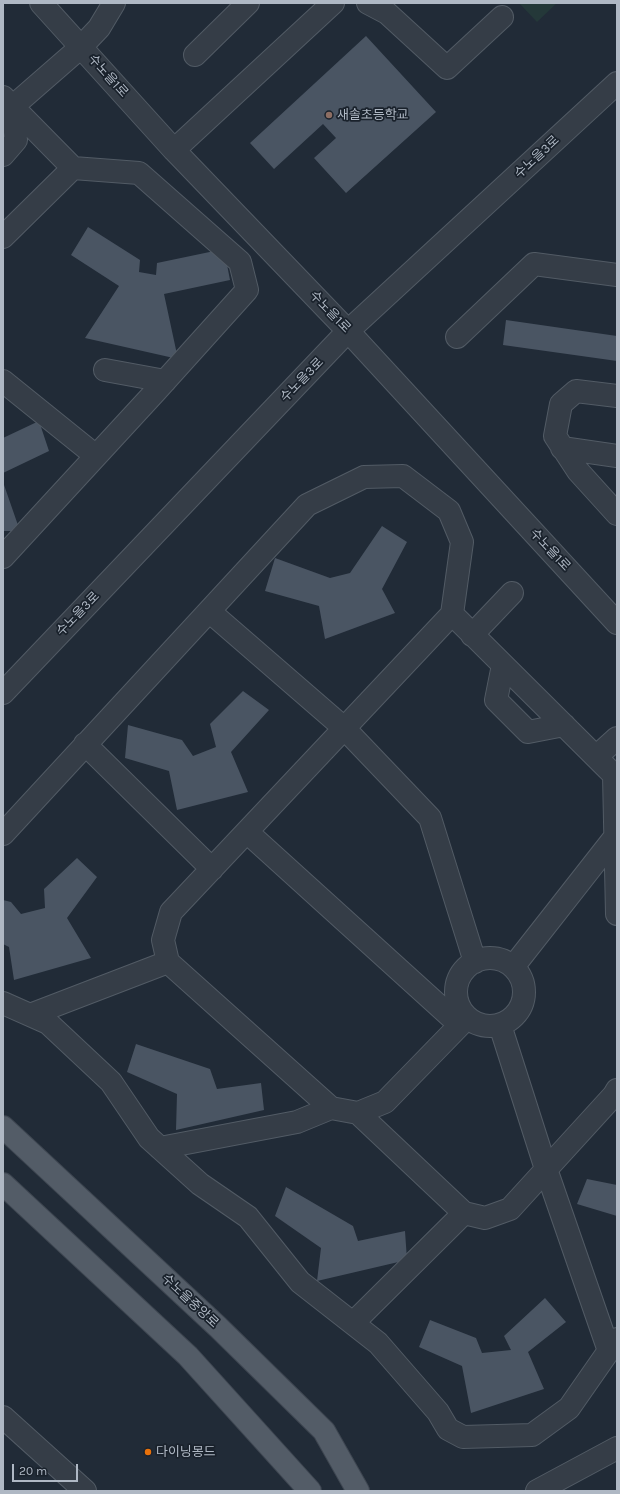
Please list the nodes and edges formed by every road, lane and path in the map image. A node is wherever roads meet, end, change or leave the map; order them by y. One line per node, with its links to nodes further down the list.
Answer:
1 (41, 3): 9 (street, 수노을1로)
2 (96, 3): 8 (street)
3 (114, 3): 8 (street)
4 (248, 3): 10 (street)
5 (333, 3): 13 (street)
6 (368, 3): 7 (street)
7 (502, 17)
8 (100, 28): 9 (street)
9 (81, 47): 12 (street); 13 (street, 수노을1로)
10 (195, 55)
11 (617, 83): 18 (street, 수노을3로)
12 (5, 106): 14 (street); 15 (street)
13 (174, 150): 18 (street, 수노을1로)
14 (3, 155)
15 (73, 168): 16 (street); 22 (street)
16 (3, 237)
17 (617, 275): 19 (street)
18 (348, 332): 32 (street, 수노을1로); 35 (street, 수노을3로)
19 (457, 337)
20 (105, 370): 22 (street)
21 (3, 380): 25 (street)
22 (165, 381): 25 (street)
23 (617, 396): 24 (street)
24 (562, 448): 26 (street); 27 (street)
25 (96, 456): 28 (street)
26 (617, 456)
27 (617, 514)
28 (3, 557)
29 (512, 593): 33 (street)
30 (209, 611): 31 (street); 37 (street); 39 (street)
31 (452, 614): 33 (street); 37 (street)
32 (617, 623)
33 (472, 635): 34 (street)
34 (503, 665): 36 (street); 36 (street)
35 (3, 693)
36 (564, 725): 40 (street)
37 (344, 728): 42 (street); 49 (street)
38 (617, 738): 40 (street)
39 (85, 744): 43 (street); 46 (street)
40 (596, 757): 41 (street)
41 (616, 810): 44 (street)
42 (247, 832): 46 (street); 53 (street)
43 (3, 834)
44 (615, 837): 45 (street); 50 (street)
45 (616, 864): 47 (street)
46 (212, 869): 48 (street)
47 (617, 914)
48 (168, 962): 52 (street); 56 (street)
49 (475, 962): 50 (street); 53 (street)
50 (514, 967): 54 (street)
51 (3, 1003): 52 (street)
52 (30, 1015): 59 (street)
53 (463, 1021): 54 (street); 57 (street)
54 (500, 1025): 60 (street)
55 (617, 1090): 60 (street)
56 (331, 1108): 57 (street); 59 (street)
57 (358, 1113): 62 (street)
58 (3, 1127): 69 (main road, 수노을중앙로)
59 (160, 1148): 63 (street)
60 (546, 1169): 62 (street); 64 (street)
61 (3, 1184): 68 (main road)
62 (464, 1213): 63 (street)
63 (354, 1323): 64 (street)
64 (613, 1345)
65 (3, 1417): 67 (street)
66 (617, 1448): 70 (street)
67 (85, 1491)
68 (310, 1491)
69 (358, 1491)
70 (537, 1491)

